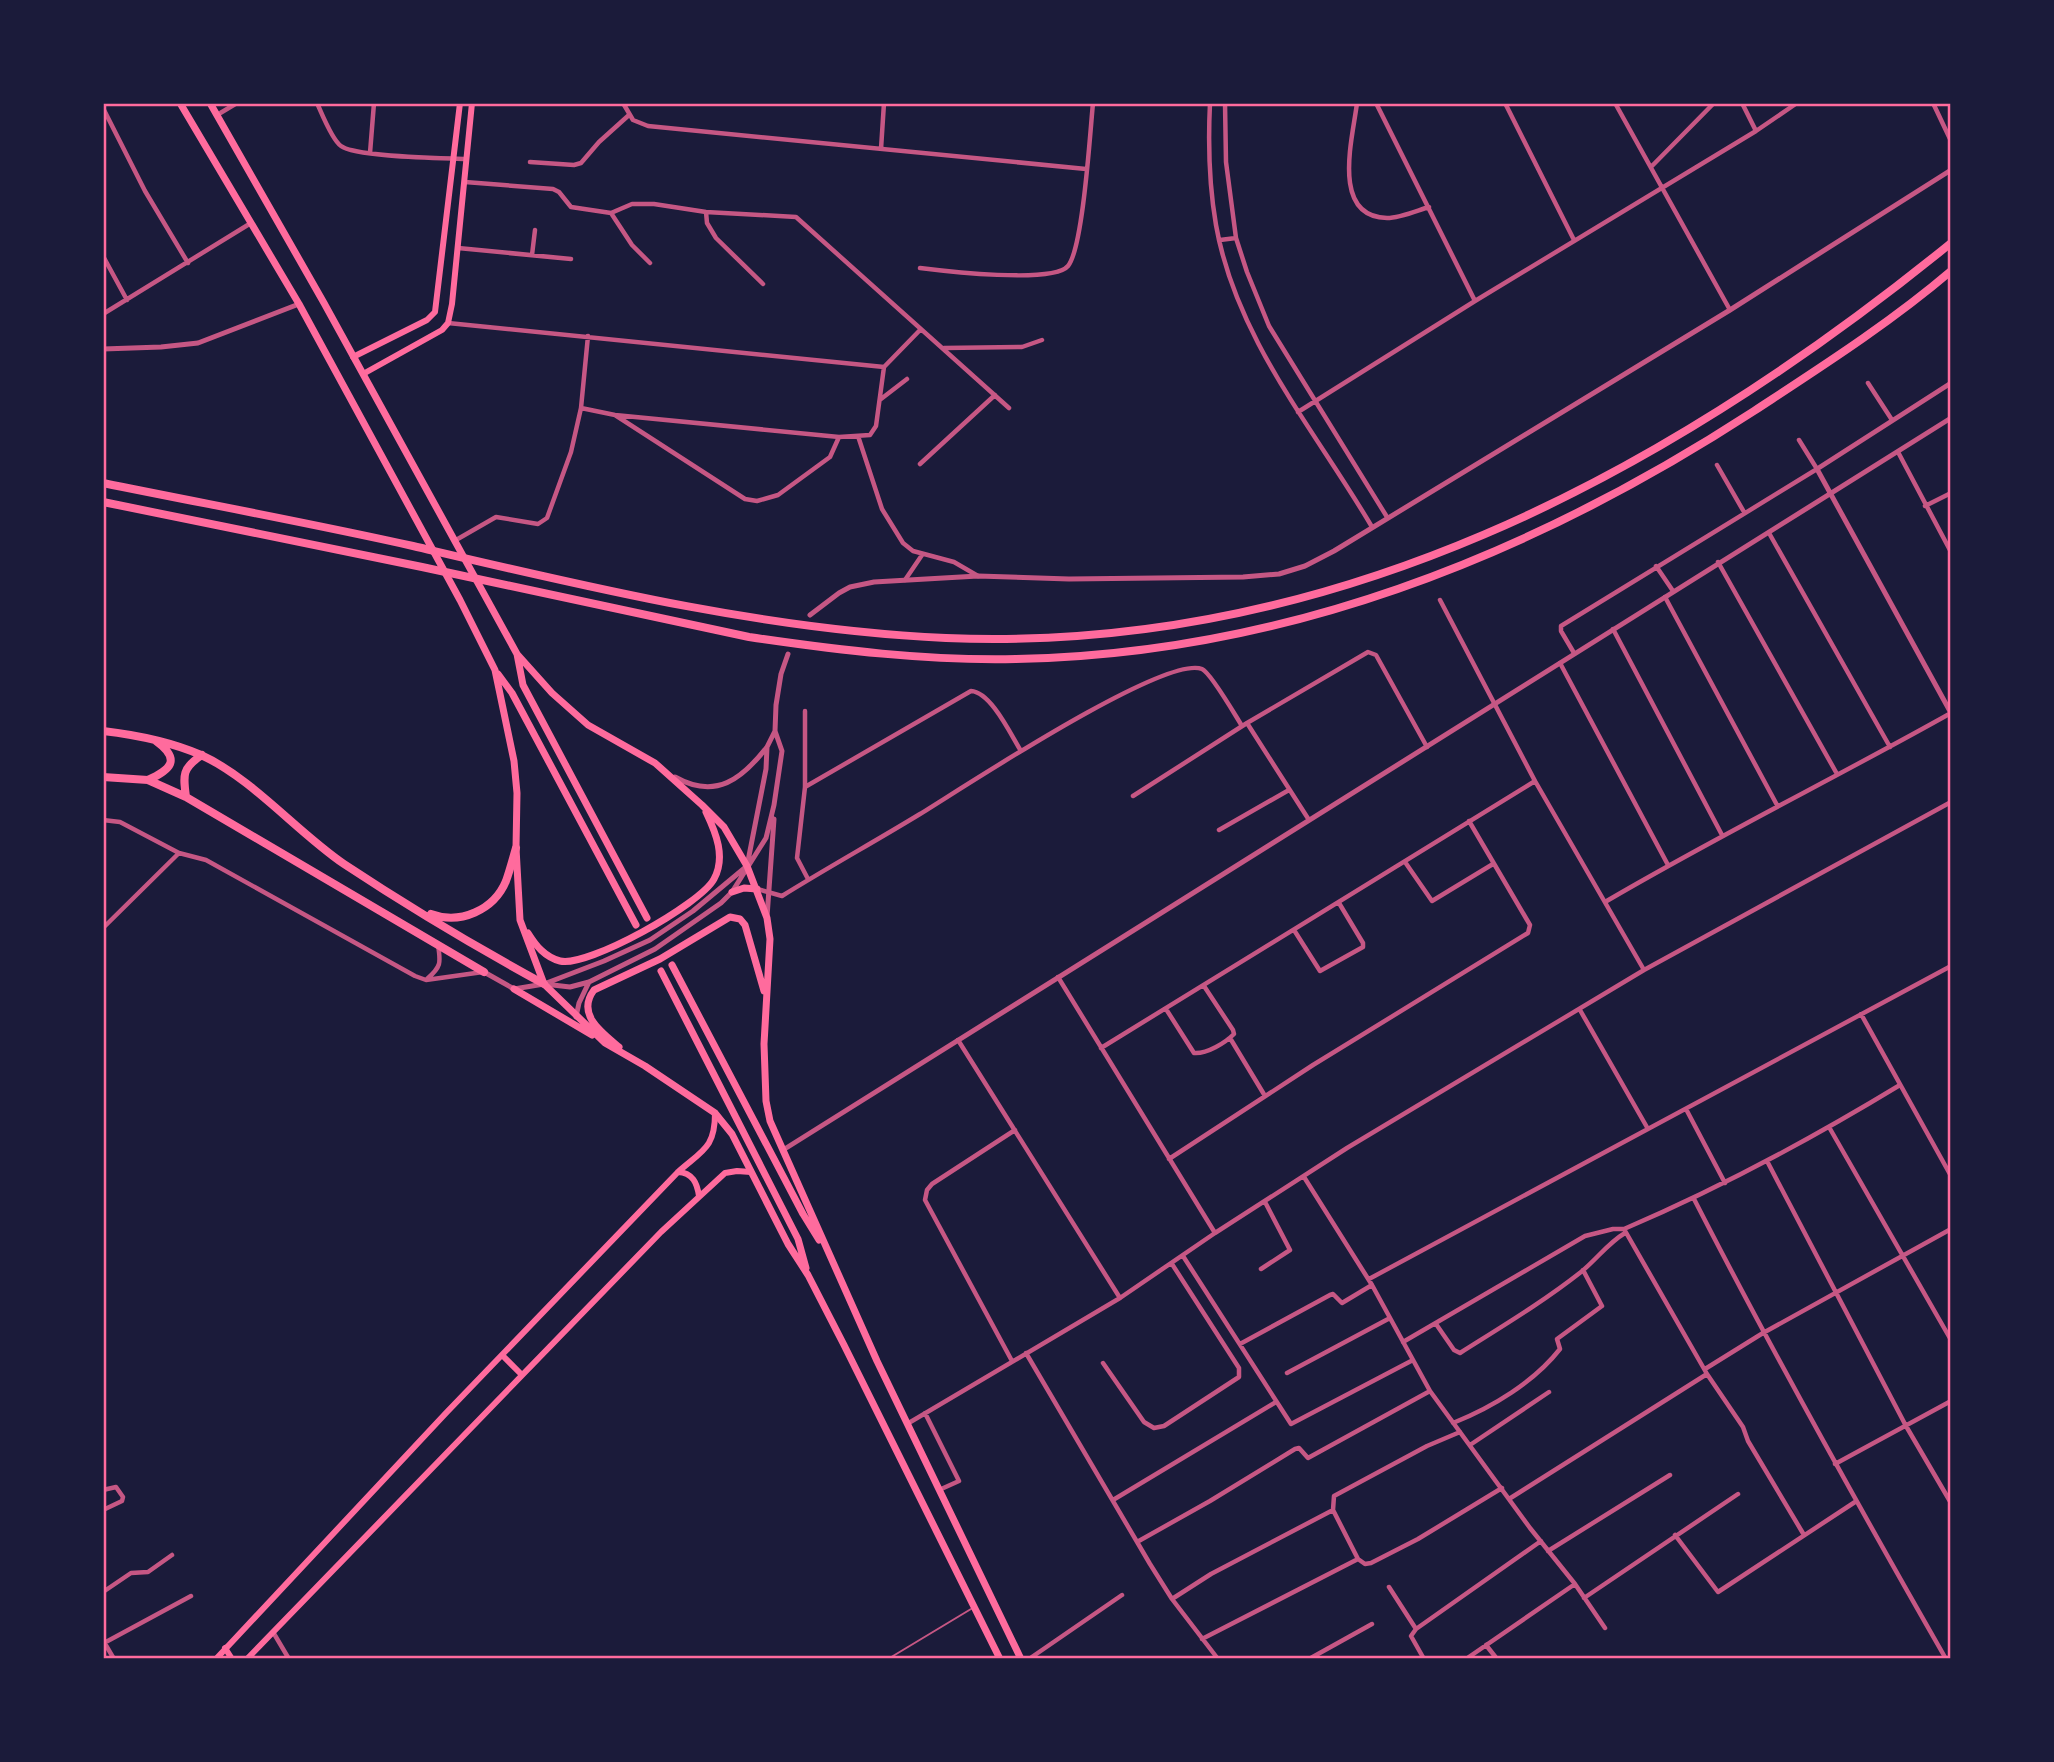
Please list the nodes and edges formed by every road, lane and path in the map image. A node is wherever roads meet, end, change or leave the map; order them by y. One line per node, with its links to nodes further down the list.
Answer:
1 (180, 103): 39 (main road)
2 (210, 103): 22 (main road)
3 (237, 103): 22 (street)
4 (317, 103): 27 (street)
5 (374, 103): 27 (street)
6 (460, 103): 28 (main road)
7 (472, 103): 29 (main road)
8 (884, 103): 26 (street)
9 (1093, 103): 32 (street)
10 (1210, 103): 42 (street)
11 (1225, 103): 41 (street)
12 (1357, 103): 36 (street)
13 (1376, 103): 36 (street)
14 (1505, 103): 43 (street)
15 (1615, 103): 31 (street)
16 (1714, 103): 31 (street)
17 (1742, 103): 24 (street)
18 (1797, 103): 24 (street)
19 (1933, 103): 25 (street)
20 (624, 105): 23 (street)
21 (103, 108): 49 (street)
22 (217, 115): 65 (main road)
23 (629, 116): 26 (street); 30 (street)
24 (1756, 131): 35 (street)
25 (1951, 141)
26 (881, 149): 32 (street)
27 (370, 153): 28 (street)
28 (453, 158): 29 (street); 65 (main road)
29 (466, 159): 34 (main road)
30 (530, 162)
31 (1651, 167): 35 (street)
32 (1086, 169): 51 (street)
33 (1951, 170): 57 (street)
34 (465, 182): 38 (street); 45 (main road)
35 (1661, 188): 43 (street); 57 (street)
36 (1429, 207): 55 (street)
37 (706, 212): 38 (street); 53 (street); 60 (street)
38 (611, 213): 50 (street)
39 (251, 223): 49 (street); 56 (main road)
40 (535, 230): 47 (street)
41 (1236, 238): 42 (street); 73 (street)
42 (1220, 240): 76 (street)
43 (1574, 240): 55 (street)
44 (1951, 243): 87 (highway)
45 (458, 248): 47 (street); 59 (main road)
46 (103, 256): 54 (street)
47 (531, 256): 48 (street)
48 (571, 260)
49 (188, 263): 54 (street)
50 (650, 263)
51 (920, 268)
52 (1951, 271): 90 (highway)
53 (763, 284)
54 (127, 300): 58 (street)
55 (1475, 301): 73 (street)
56 (299, 304): 64 (street); 112 (main road)
57 (1730, 310): 93 (street)
58 (103, 314)
59 (448, 323): 61 (street); 67 (main road)
60 (921, 329): 63 (street); 66 (street)
61 (588, 337): 66 (street); 74 (street)
62 (1042, 340): 63 (street)
63 (944, 348): 71 (street)
64 (103, 349)
65 (353, 357): 67 (main road)
66 (884, 367): 72 (street)
67 (363, 374): 96 (main road)
68 (907, 379): 72 (street)
69 (1868, 383): 79 (street)
70 (1951, 383): 79 (street)
71 (995, 395): 75 (street); 84 (street)
72 (880, 399): 80 (street)
73 (1314, 401): 76 (street); 93 (street)
74 (581, 408): 77 (street); 96 (street)
75 (1009, 408)
76 (1298, 412): 94 (street)
77 (615, 415): 81 (street); 81 (street)
78 (1951, 418): 83 (street)
79 (1892, 420): 86 (street)
80 (858, 436): 81 (street); 98 (street)
81 (839, 437)
82 (1799, 440): 86 (street)
83 (1898, 452): 89 (street); 91 (street)
84 (920, 464)
85 (1717, 464): 92 (street)
86 (1817, 468): 89 (street); 92 (street)
87 (103, 483)
88 (1951, 493): 91 (street)
89 (1832, 494): 95 (street); 115 (street)
90 (103, 502)
91 (1926, 506): 97 (street)
92 (1744, 512): 100 (street)
93 (1387, 517): 94 (street)
94 (1372, 527): 101 (street)
95 (1769, 533): 99 (street); 121 (street)
96 (456, 540): 109 (main road)
97 (1951, 552)
98 (922, 555): 101 (street); 102 (street)
99 (1718, 562): 103 (street); 126 (street)
100 (1656, 566): 103 (street); 108 (street)
101 (978, 576): 102 (street)
102 (905, 580): 106 (street)
103 (1673, 591): 104 (street)
104 (1664, 596): 107 (street); 137 (street)
105 (1440, 600): 113 (street)
106 (810, 615)
107 (1613, 629): 108 (street); 142 (street)
108 (1574, 653): 111 (street)
109 (517, 654): 125 (main road); 157 (main road)
110 (788, 654): 118 (street)
111 (1560, 663): 113 (street); 147 (street)
112 (495, 670): 143 (main road); 159 (main road)
113 (1495, 705): 122 (street); 129 (street)
114 (805, 710): 130 (street)
115 (1951, 713): 121 (street)
116 (1244, 724): 122 (street); 123 (street); 131 (street); 132 (street)
117 (103, 731): 119 (highway)
118 (775, 731): 120 (street); 136 (street)
119 (151, 737): 124 (highway); 128 (highway)
120 (767, 747): 125 (street); 148 (street)
121 (1890, 747): 126 (street)
122 (1427, 748): 139 (street)
123 (1021, 751): 130 (street); 149 (street)
124 (202, 755): 133 (highway); 154 (highway)
125 (656, 763): 135 (main road)
126 (1837, 774): 137 (street)
127 (103, 777): 128 (highway)
128 (148, 780): 133 (highway)
129 (1535, 781): 140 (street); 153 (street)
130 (805, 787): 149 (street)
131 (1289, 790): 139 (street); 141 (street)
132 (1133, 796)
133 (186, 797): 162 (highway)
134 (1951, 802): 165 (street)
135 (702, 805): 148 (main road); 156 (main road)
136 (774, 805): 148 (street); 151 (street)
137 (1777, 805): 142 (street)
138 (103, 820): 144 (street)
139 (1309, 820): 168 (street)
140 (1469, 821): 145 (street); 146 (street)
141 (1219, 830)
142 (1722, 835): 147 (street)
143 (516, 848): 154 (highway); 156 (main road)
144 (179, 853): 160 (street); 169 (street)
145 (1405, 862): 146 (street); 155 (street)
146 (1493, 864): 185 (street)
147 (1668, 865): 153 (street)
148 (747, 866): 150 (main road); 152 (street); 171 (street)
149 (808, 879): 151 (street)
150 (757, 889): 151 (street); 152 (main road); 158 (main road)
151 (770, 891): 158 (street)
152 (732, 892): 170 (street)
153 (1605, 901): 165 (street)
154 (406, 902): 171 (highway)
155 (1339, 902): 161 (street); 161 (street)
156 (519, 908): 171 (main road)
157 (647, 918)
158 (767, 918): 174 (main road)
159 (636, 925)
160 (103, 928)
161 (1294, 930): 172 (street)
162 (438, 945): 167 (highway); 169 (street)
163 (672, 965): 207 (main road)
164 (1951, 965): 177 (street)
165 (1644, 970): 176 (street)
166 (661, 971): 211 (main road)
167 (484, 972): 169 (street); 173 (street)
168 (1058, 977): 180 (street); 182 (street)
169 (426, 980)
170 (589, 982): 171 (street); 178 (street)
171 (544, 984): 173 (street); 178 (main road)
172 (1204, 986): 175 (street); 179 (street)
173 (514, 989): 181 (main road)
174 (766, 996): 183 (main road); 191 (main road)
175 (1166, 1009): 179 (street); 182 (street)
176 (1580, 1010): 189 (street); 197 (street)
177 (1861, 1014): 184 (street); 186 (street)
178 (576, 1017): 181 (main road)
179 (1230, 1038): 185 (street)
180 (958, 1040): 190 (street); 191 (street)
181 (604, 1043): 183 (main road)
182 (1101, 1048): 192 (street)
183 (633, 1059): 187 (main road)
184 (1900, 1085): 188 (street); 196 (street)
185 (1265, 1096): 192 (street)
186 (1686, 1109): 189 (street); 198 (street)
187 (715, 1112): 194 (main road); 195 (main road)
188 (1829, 1127): 193 (street); 205 (street)
189 (1648, 1129): 212 (street)
190 (1015, 1130): 215 (street); 225 (street)
191 (783, 1150): 207 (main road)
192 (1169, 1159): 204 (street)
193 (1767, 1161): 198 (street); 214 (street)
194 (678, 1172): 199 (main road); 223 (main road)
195 (751, 1172): 199 (main road); 211 (main road)
196 (1951, 1176)
197 (1304, 1177): 201 (street); 212 (street)
198 (1725, 1183): 200 (street)
199 (699, 1196): 229 (main road)
200 (1694, 1199): 203 (street); 218 (street)
201 (1265, 1202): 204 (street); 209 (street)
202 (1951, 1229): 205 (street)
203 (1625, 1231): 210 (street); 217 (street); 227 (street)
204 (1215, 1233): 206 (street)
205 (1904, 1254): 214 (street); 219 (street)
206 (1183, 1256): 208 (street); 221 (street)
207 (830, 1258): 236 (main road)
208 (1172, 1264): 215 (street); 226 (street)
209 (1261, 1269)
210 (1583, 1270): 217 (street); 235 (street)
211 (808, 1275): 266 (main road)
212 (1368, 1279): 213 (street)
213 (1372, 1285): 216 (street); 221 (street)
214 (1836, 1293): 218 (street); 237 (street)
215 (1120, 1298): 222 (street)
216 (1390, 1318): 220 (street); 228 (street)
217 (1436, 1324): 220 (street)
218 (1763, 1333): 227 (street); 240 (street)
219 (1951, 1340)
220 (1403, 1342): 224 (street)
221 (1240, 1344): 233 (street)
222 (1026, 1353): 225 (street); 247 (street)
223 (503, 1356): 229 (main road); 274 (main road)
224 (1413, 1360): 230 (street); 233 (street)
225 (1012, 1362): 234 (street)
226 (1103, 1363)
227 (1706, 1371): 246 (street); 253 (street)
228 (1287, 1373)
229 (522, 1375): 270 (main road)
230 (1430, 1391): 235 (street); 255 (street)
231 (1549, 1392): 239 (street)
232 (1951, 1401): 237 (street)
233 (1276, 1402): 247 (street)
234 (925, 1413): 236 (street); 244 (street)
235 (1453, 1423): 238 (street)
236 (907, 1424): 244 (main road)
237 (1906, 1426): 240 (street); 249 (street)
238 (1460, 1432): 239 (street); 251 (street)
239 (1470, 1445): 242 (street)
240 (1835, 1464): 248 (street)
241 (1670, 1475): 256 (street)
242 (1502, 1488): 246 (street); 258 (street)
243 (104, 1490): 250 (street)
244 (939, 1490): 283 (main road)
245 (1738, 1494): 252 (street)
246 (1509, 1499): 254 (street)
247 (1113, 1500): 255 (street)
248 (1856, 1502): 253 (street); 289 (street)
249 (1951, 1503)
250 (103, 1510)
251 (1333, 1510): 258 (street); 265 (street)
252 (1675, 1535): 253 (street); 264 (street)
253 (1804, 1535)
254 (1541, 1541): 256 (street); 269 (street)
255 (1137, 1542): 265 (street)
256 (1548, 1551): 259 (street)
257 (172, 1555): 261 (street)
258 (1358, 1559): 271 (street)
259 (1575, 1584): 264 (street); 273 (street)
260 (1389, 1587): 269 (street)
261 (103, 1592)
262 (1122, 1594): 284 (street)
263 (191, 1596): 272 (street)
264 (1584, 1598): 268 (street)
265 (1172, 1599): 271 (street)
266 (975, 1606): 281 (lane); 282 (main road)
267 (1372, 1624): 286 (street)
268 (1605, 1628)
269 (1416, 1629): 276 (street)
270 (273, 1632): 275 (main road); 280 (street)
271 (1202, 1639): 285 (street)
272 (104, 1642): 277 (street)
273 (1486, 1645): 287 (street); 288 (street)
274 (225, 1648): 278 (main road); 279 (main road)
275 (250, 1658)
276 (1422, 1658)
277 (114, 1659)
278 (216, 1659)
279 (233, 1659)
280 (289, 1659)
281 (888, 1659)
282 (1000, 1659)
283 (1021, 1659)
284 (1029, 1659)
285 (1217, 1659)
286 (1309, 1659)
287 (1466, 1659)
288 (1497, 1659)
289 (1946, 1659)

